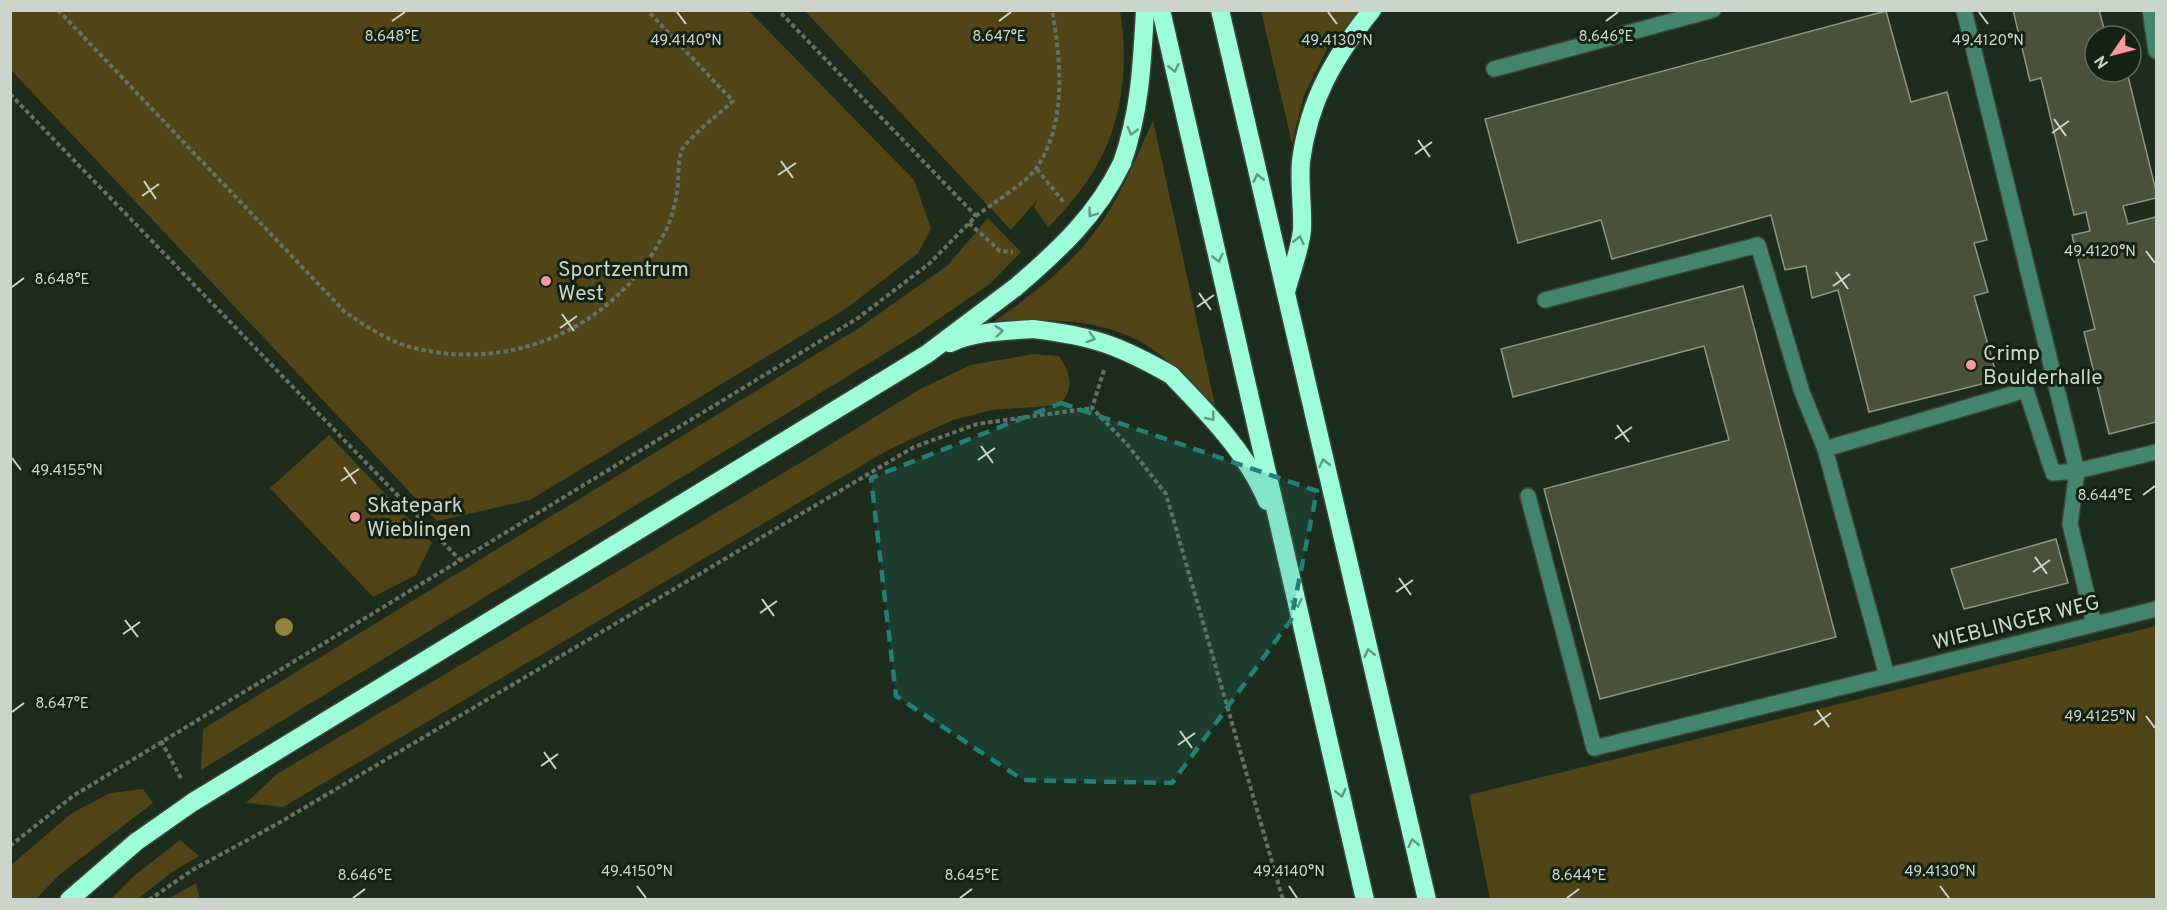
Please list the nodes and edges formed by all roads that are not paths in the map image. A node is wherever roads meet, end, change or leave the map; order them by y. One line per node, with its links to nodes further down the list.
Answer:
1 (1145, 10): 12 (highway, one-way to 12, bridge)
2 (1161, 10): 17 (highway, one-way to 17)
3 (1220, 10): 10 (highway, one-way to 3)
4 (1372, 10): 10 (highway, one-way to 4)
5 (1713, 10): 9 (street)
6 (1964, 10): 15 (street)
7 (2150, 10): 8 (street)
8 (2157, 51)
9 (1494, 69)
10 (1285, 297): 23 (highway, one-way to 10)
11 (1545, 300): 13 (street)
12 (927, 354): 17 (highway, one-way to 17, bridge); 21 (highway)
13 (1825, 449): 15 (street); 20 (street)
14 (2157, 452): 15 (street)
15 (2077, 471): 19 (street)
16 (1528, 496): 20 (street, WIEBLINGER WEG)
17 (1284, 546): 22 (highway, one-way to 22)
18 (2157, 609): 19 (street, WIEBLINGER WEG)
19 (2094, 624): 20 (street, WIEBLINGER WEG)
20 (1887, 676)
21 (76, 896)
22 (1365, 900)
23 (1427, 900)

